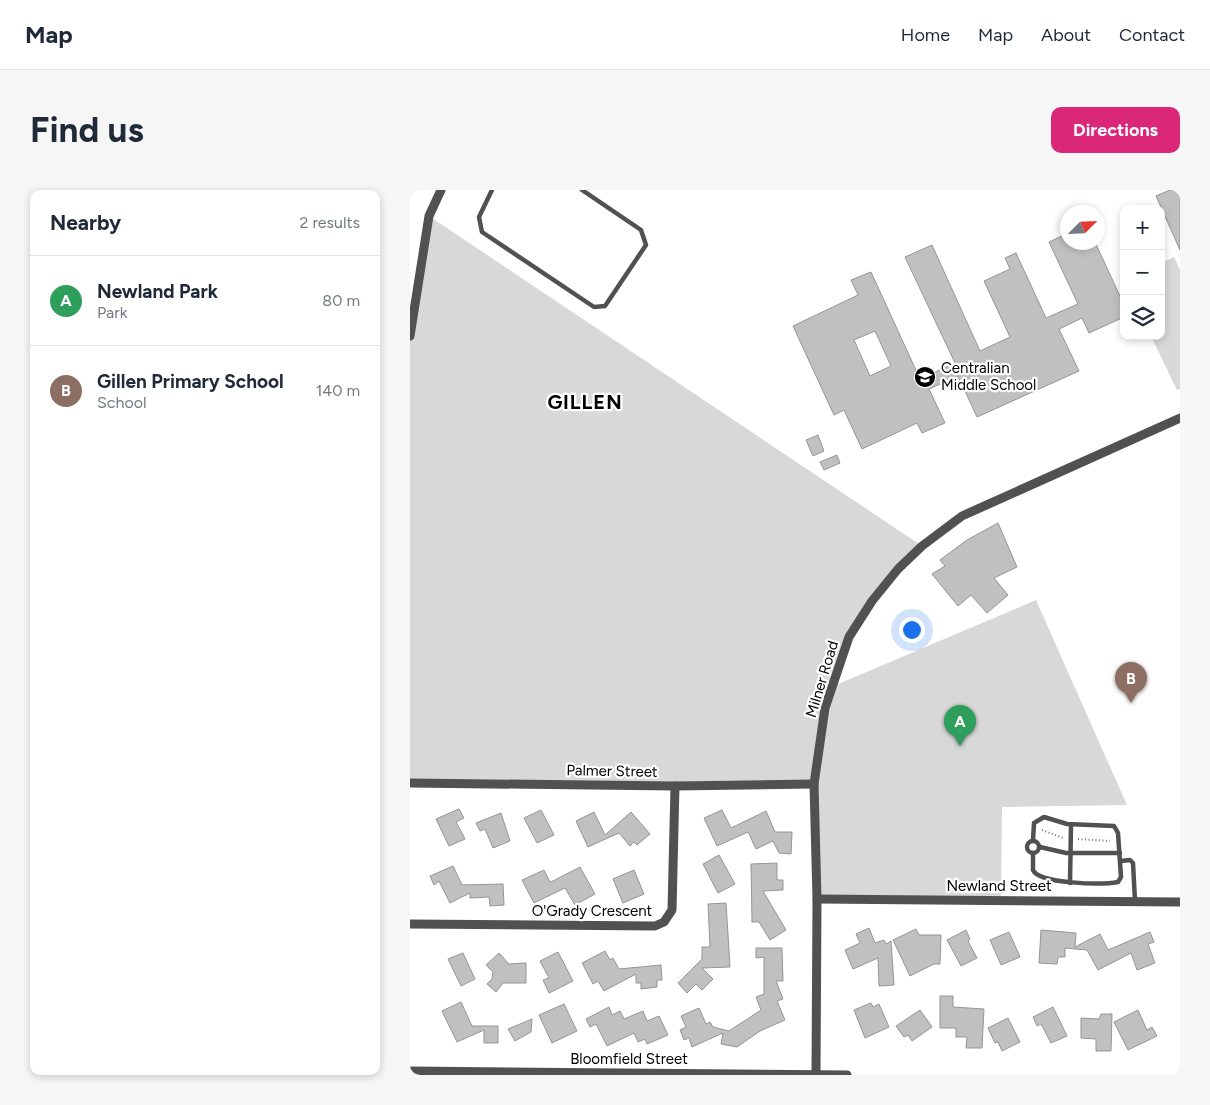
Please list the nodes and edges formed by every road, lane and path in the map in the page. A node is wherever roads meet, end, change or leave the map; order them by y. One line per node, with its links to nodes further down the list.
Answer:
1 (442, 190): 4 (street)
2 (492, 190): 3 (lane)
3 (582, 190)
4 (410, 336)
5 (1180, 418): 7 (street, Milner Road)
6 (410, 783): 8 (street, Palmer Street)
7 (814, 784): 8 (street, Palmer Street); 17 (street, Milner Road)
8 (675, 786): 20 (street, O'Grady Crescent)
9 (1072, 824): 10 (lane); 13 (lane); 14 (lane)
10 (1033, 840): 11 (lane); 12 (lane)
11 (1040, 847): 12 (lane); 13 (lane)
12 (1032, 853): 16 (lane)
13 (1071, 853): 14 (lane); 16 (lane)
14 (1120, 853): 15 (lane)
15 (1120, 861): 16 (lane); 18 (lane)
16 (1070, 883)
17 (817, 900): 18 (street, Newland Street); 22 (street, Milner Road)
18 (1135, 901): 19 (street, Newland Street)
19 (1180, 902)
20 (410, 924)
21 (410, 1071): 22 (street, Bloomfield Street)
22 (816, 1074): 23 (street, Bloomfield Street)
23 (847, 1075)

